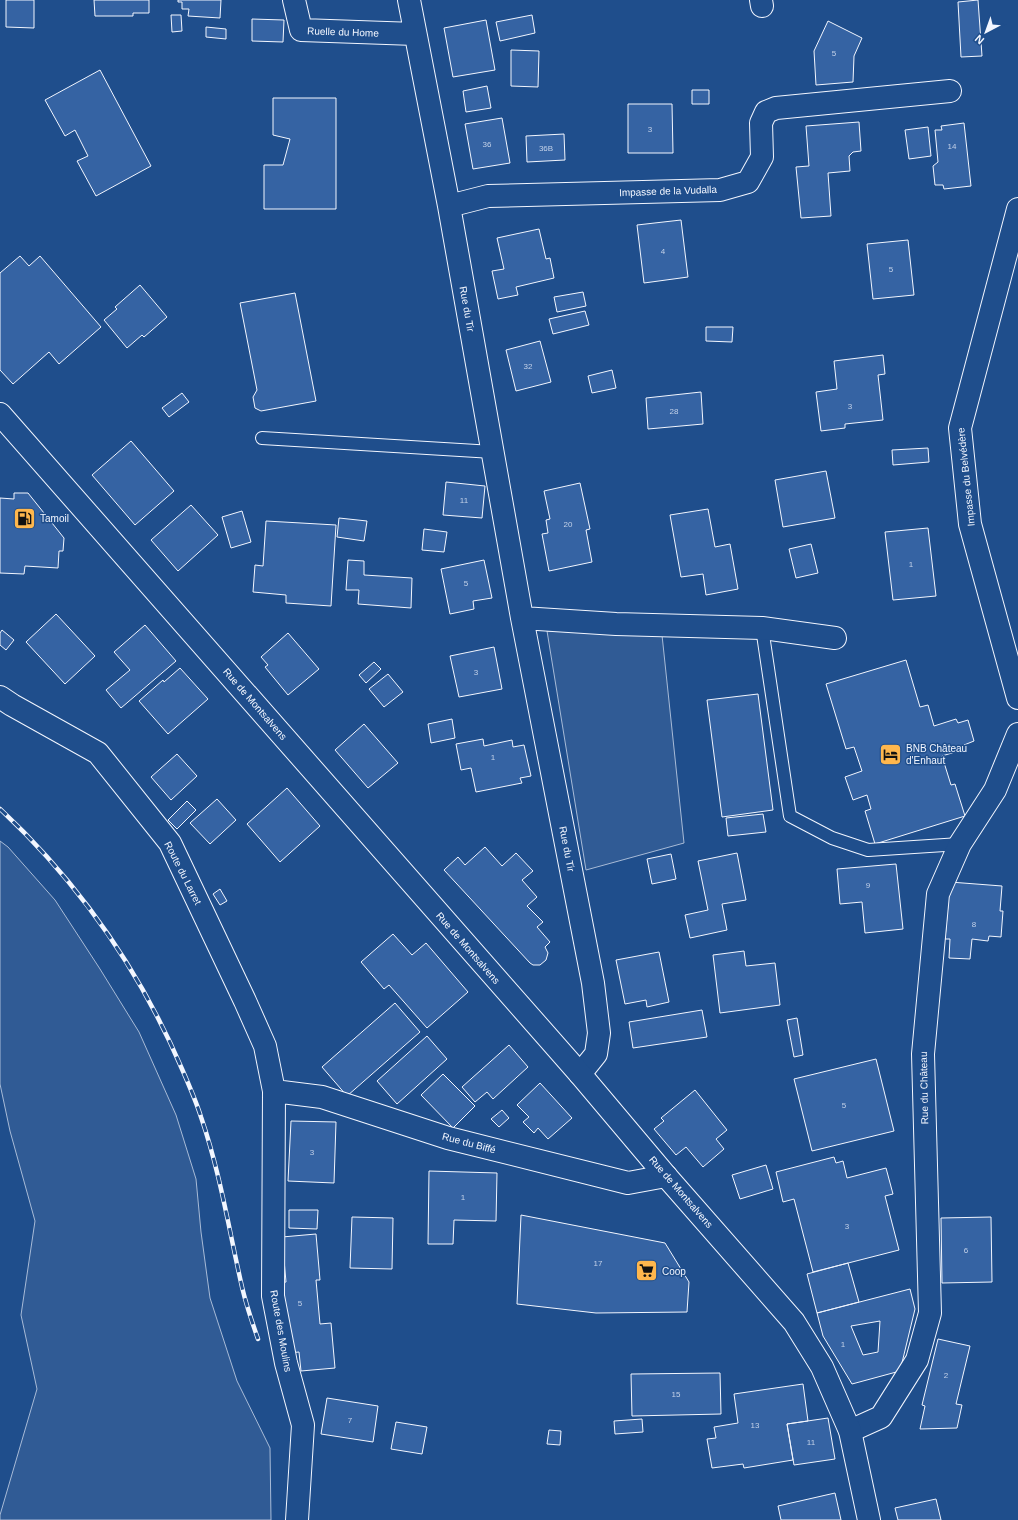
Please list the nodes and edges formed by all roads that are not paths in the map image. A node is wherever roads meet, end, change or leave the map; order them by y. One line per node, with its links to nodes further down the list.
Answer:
1 (294, 0): 3 (street, Ruelle du Home)
2 (409, 0): 3 (street, Rue du Tir)
3 (415, 34): 5 (street, Rue du Tir)
4 (950, 91): 5 (street, Impasse de la Vudalla)
5 (449, 206): 9 (street, Rue du Tir)
6 (1018, 209): 14 (street, Impasse du Belvédère)
7 (0, 414): 17 (street, Rue de Montsalvens)
8 (262, 438): 9 (lane)
9 (492, 452): 10 (street, Rue du Tir)
10 (522, 618): 11 (street); 17 (street, Rue du Tir)
11 (762, 628): 12 (street); 16 (lane)
12 (836, 638)
13 (0, 697): 18 (street, Route du Larret)
14 (1018, 698)
15 (1018, 734): 16 (street, Rue du Château)
16 (960, 844): 20 (street, Rue du Château)
17 (580, 1074): 19 (street, Rue de Montsalvens)
18 (274, 1091): 19 (street, Rue du Biffé); 21 (street, Route des Moulins)
19 (666, 1176): 20 (street, Rue de Montsalvens)
20 (850, 1431): 22 (street, Rue de Montsalvens)
21 (296, 1520)
22 (869, 1520)

